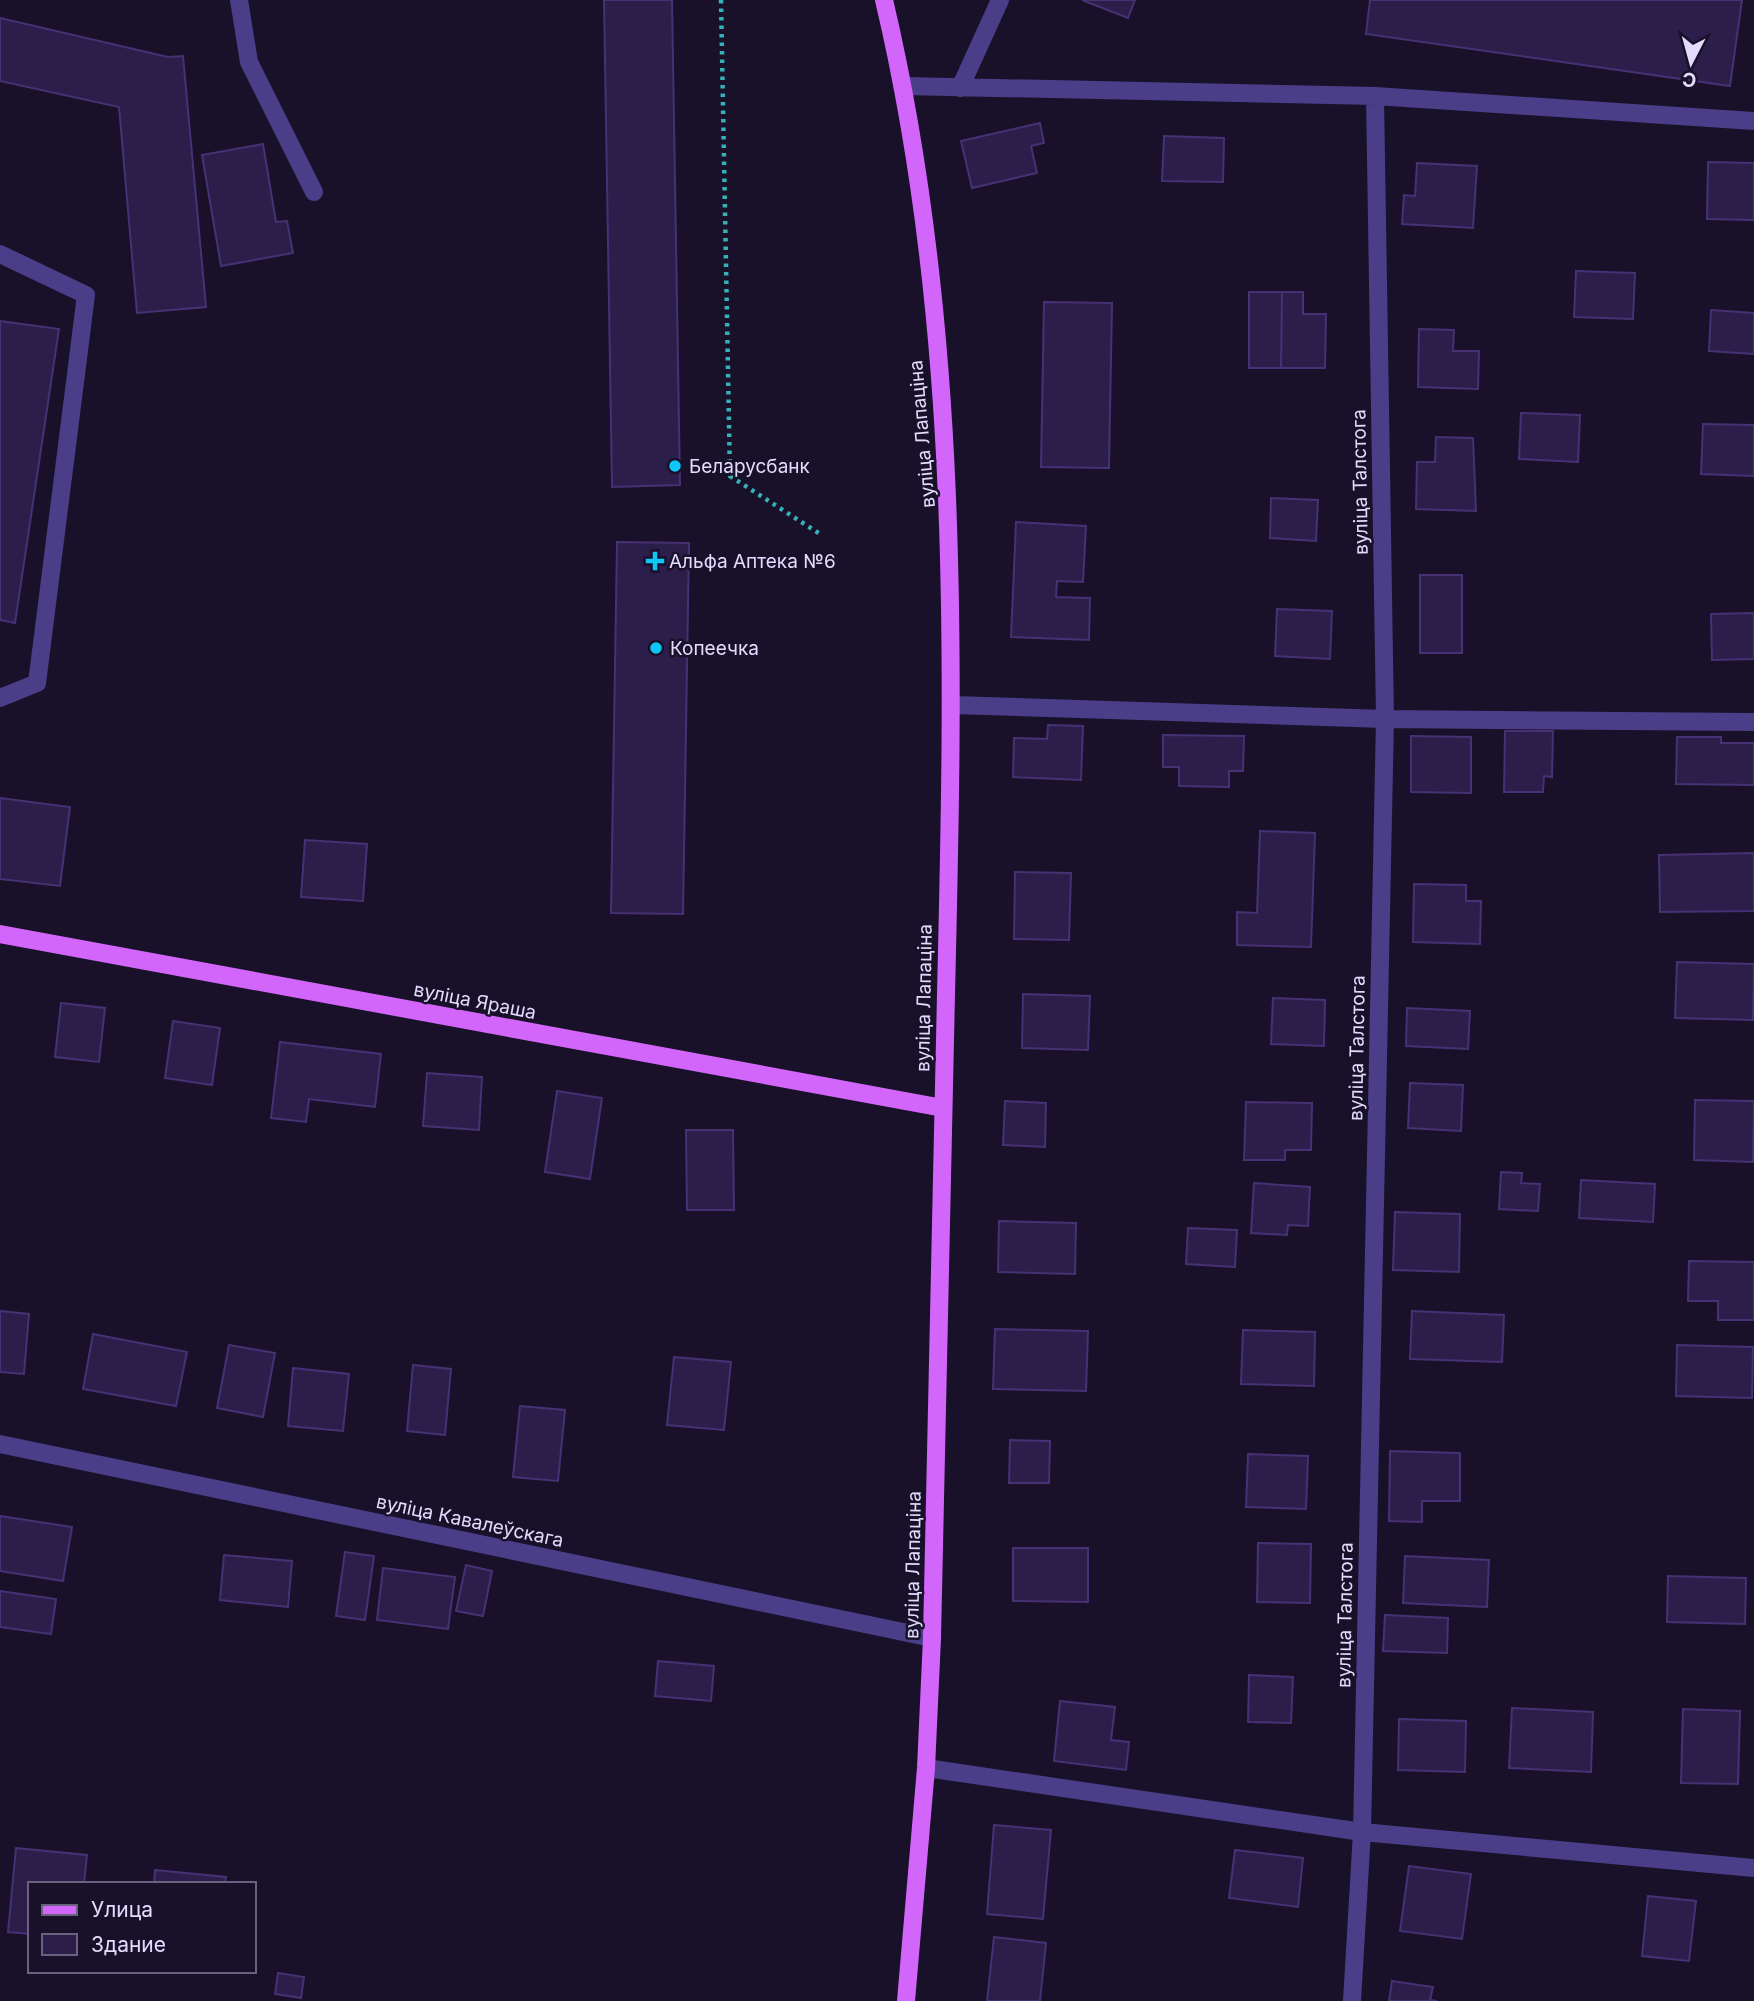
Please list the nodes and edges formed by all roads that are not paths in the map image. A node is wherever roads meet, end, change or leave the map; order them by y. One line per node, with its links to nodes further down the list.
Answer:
1 (239, 0): 8 (street)
2 (884, 0): 4 (main road, вуліца Лапаціна)
3 (1000, 0): 5 (street)
4 (905, 86): 5 (street); 11 (main road, вуліца Лапаціна)
5 (960, 88): 6 (street)
6 (1375, 96): 7 (street); 12 (street, вуліца Талстога)
7 (1754, 121)
8 (314, 192)
9 (0, 254): 10 (street)
10 (0, 698)
11 (953, 705): 12 (street); 15 (main road, вуліца Лапаціна)
12 (1385, 719): 13 (street); 19 (street, вуліца Талстога)
13 (1754, 722)
14 (0, 934): 15 (main road, вуліца Яраша)
15 (943, 1108): 17 (main road, вуліца Лапаціна)
16 (0, 1444): 17 (street, вуліца Кавалеўскага)
17 (932, 1638): 18 (main road, вуліца Лапаціна)
18 (926, 1768): 19 (street); 21 (main road, вуліца Лапаціна)
19 (1362, 1832): 20 (street); 22 (street, вуліца Талстога)
20 (1754, 1868)
21 (906, 2001)
22 (1352, 2001)

